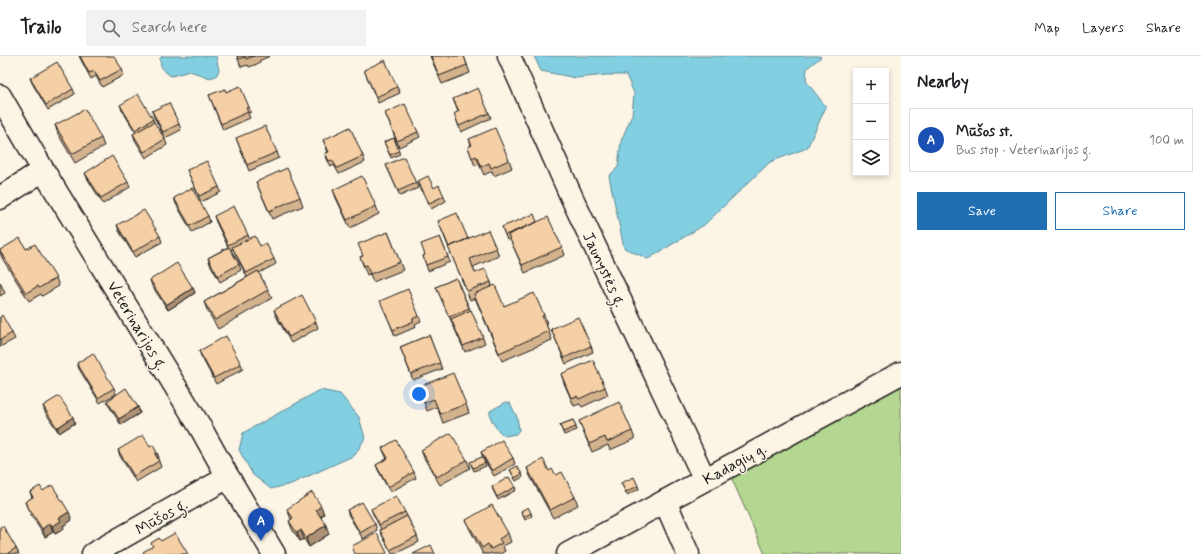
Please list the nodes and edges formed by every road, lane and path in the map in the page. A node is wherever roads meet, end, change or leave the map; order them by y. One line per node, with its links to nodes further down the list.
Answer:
1 (509, 56): 7 (street, Jaunystės g.)
2 (0, 96): 3 (street, Veterinarijos g.)
3 (43, 170): 4 (street); 6 (street, Veterinarijos g.)
4 (0, 198)
5 (901, 373): 7 (street, Kadagių g.)
6 (228, 477): 9 (street, Mūšos g.); 10 (street, Veterinarijos g.)
7 (705, 480): 8 (street, Kadagių g.)
8 (665, 501): 11 (street, Kadagių g.); 12 (street)
9 (93, 554)
10 (274, 554)
11 (568, 554)
12 (688, 554)

